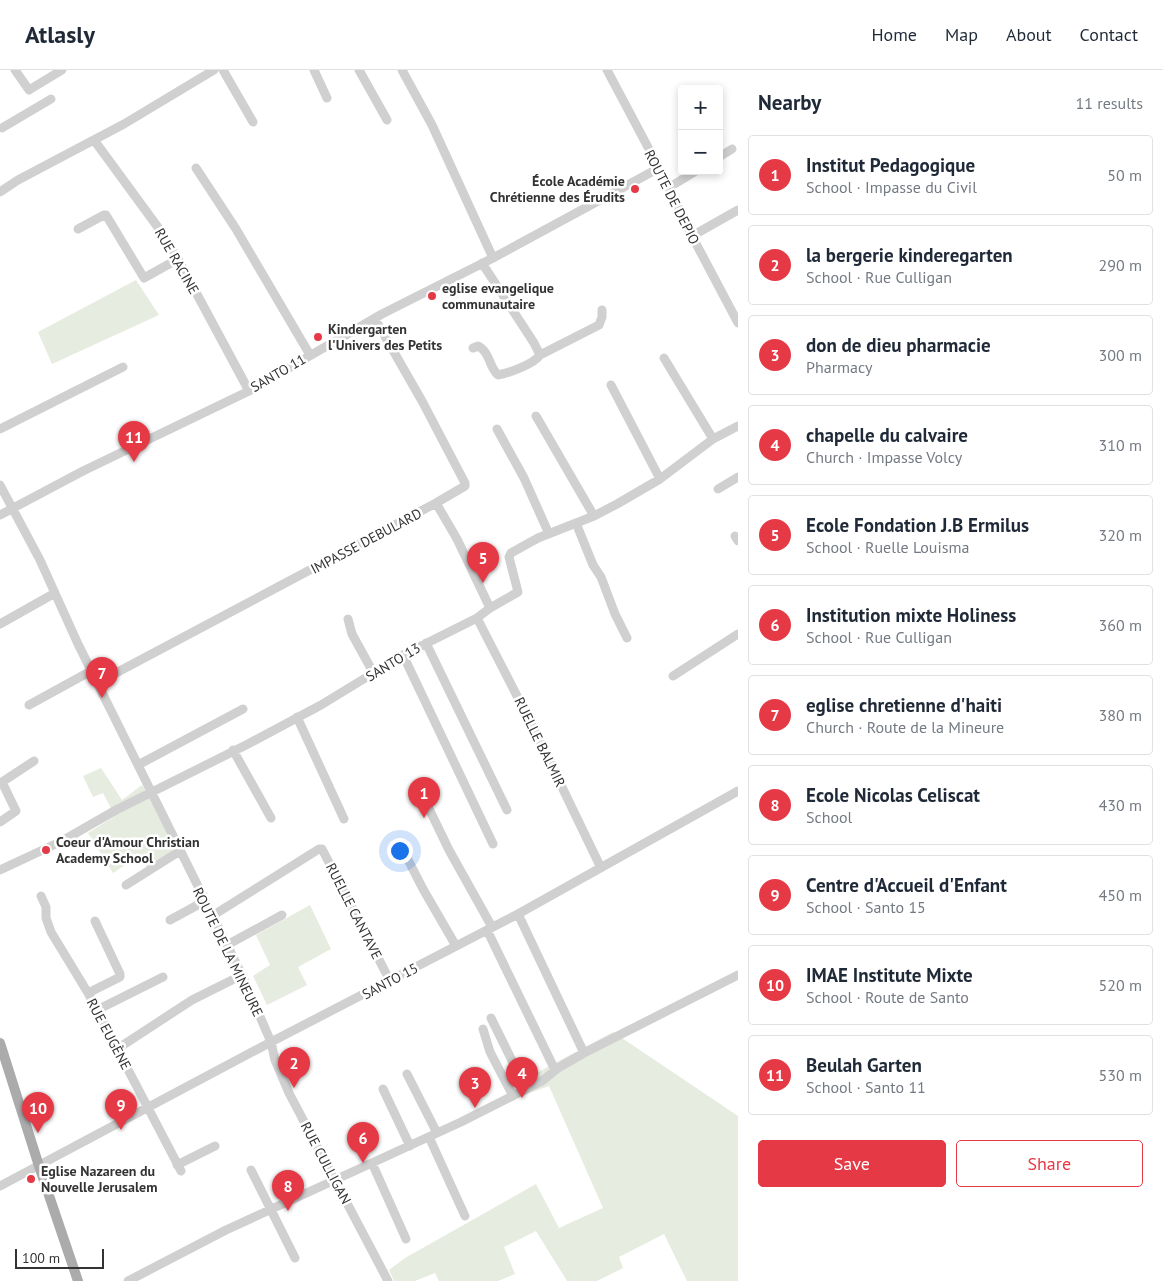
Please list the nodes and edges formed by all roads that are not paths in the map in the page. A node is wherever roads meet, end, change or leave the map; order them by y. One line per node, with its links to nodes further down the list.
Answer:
1 (15, 70): 2 (street)
2 (62, 70)
3 (214, 70): 14 (street)
4 (223, 70): 12 (street)
5 (314, 70): 9 (street)
6 (360, 70): 11 (street)
7 (402, 70): 25 (street)
8 (607, 70): 18 (street, ROUTE DE DEPIO)
9 (327, 98)
10 (51, 99): 13 (street)
11 (387, 120)
12 (253, 122)
13 (2, 128)
14 (94, 140): 21 (street); 26 (street, RUE RACINE)
15 (732, 149): 16 (street)
16 (723, 155)
17 (196, 168): 32 (street)
18 (658, 168): 20 (street, ROUTE DE DEPIO); 25 (street, SANTO 11)
19 (689, 175): 20 (street)
20 (668, 188): 24 (street, ROUTE DE DEPIO)
21 (0, 192)
22 (738, 210): 24 (street)
23 (78, 229): 26 (street)
24 (692, 236): 30 (street, ROUTE DE DEPIO)
25 (493, 258): 27 (street, SANTO 11)
26 (178, 259): 37 (street, RUE RACINE)
27 (482, 263): 29 (street, SANTO 11); 33 (street)
28 (602, 310): 33 (street)
29 (375, 319): 32 (street, SANTO 11); 47 (street, IMPASSE DEBULARD)
30 (738, 323)
31 (473, 348): 33 (street)
32 (310, 355): 37 (street, SANTO 11)
33 (540, 355)
34 (664, 358): 42 (street)
35 (123, 368): 40 (street)
36 (611, 385): 44 (street)
37 (248, 391): 48 (street, SANTO 11)
38 (536, 416): 50 (street)
39 (738, 426): 42 (street, SANTO 13)
40 (0, 429)
41 (497, 429): 52 (street)
42 (713, 439): 44 (street, SANTO 13)
43 (738, 477): 46 (street)
44 (660, 479): 50 (street, SANTO 13)
45 (0, 485): 48 (street, ROUTE DE LA MINEURE)
46 (718, 489)
47 (436, 503): 54 (street); 65 (street, IMPASSE DEBULARD)
48 (13, 508): 49 (street, SANTO 11); 53 (street, ROUTE DE LA MINEURE)
49 (0, 515)
50 (594, 516): 51 (street, SANTO 13)
51 (576, 523): 52 (street, SANTO 13); 59 (street)
52 (549, 534): 54 (street, SANTO 13)
53 (55, 593): 57 (street); 62 (street, ROUTE DE LA MINEURE)
54 (490, 608): 55 (street, SANTO 13)
55 (477, 618): 60 (street, SANTO 13); 82 (street, RUELLE BALMIR)
56 (348, 619): 63 (street)
57 (0, 624)
58 (738, 634): 64 (street)
59 (627, 638)
60 (426, 643): 61 (street, SANTO 13); 75 (street)
61 (403, 655): 63 (street, SANTO 13); 79 (street)
62 (91, 671): 65 (street, ROUTE DE LA MINEURE); 66 (street)
63 (374, 674): 68 (street, SANTO 13)
64 (673, 676)
65 (97, 683): 71 (street, ROUTE DE LA MINEURE)
66 (29, 705)
67 (243, 709): 71 (street)
68 (297, 717): 69 (street, SANTO 13); 77 (street)
69 (233, 750): 74 (street, SANTO 13); 76 (street)
70 (34, 761): 78 (street)
71 (138, 766): 74 (street, ROUTE DE LA MINEURE)
72 (419, 788): 92 (street)
73 (738, 791): 82 (street, SANTO 15)
74 (151, 792): 81 (street, ROUTE DE LA MINEURE); 83 (street, SANTO 13)
75 (507, 810)
76 (271, 818)
77 (344, 819)
78 (0, 822)
79 (493, 844)
80 (400, 846): 94 (street)
81 (180, 851): 84 (street); 86 (street, ROUTE DE LA MINEURE)
82 (601, 868): 87 (street, SANTO 15)
83 (0, 870)
84 (126, 886)
85 (41, 896): 99 (street, RUE EUGÈNE)
86 (205, 901): 89 (street, ROUTE DE LA MINEURE); 90 (street)
87 (518, 914): 92 (street, SANTO 15); 106 (street)
88 (282, 915): 93 (street)
89 (212, 916): 93 (street, ROUTE DE LA MINEURE); 98 (street, RUELLE CANTAVE)
90 (170, 920)
91 (95, 921): 99 (street)
92 (490, 928): 94 (street, SANTO 15); 108 (street)
93 (227, 945): 96 (street, ROUTE DE LA MINEURE)
94 (456, 946): 98 (street, SANTO 15)
95 (738, 974): 106 (street)
96 (242, 975): 103 (street, ROUTE DE LA MINEURE); 105 (street)
97 (163, 977): 100 (street)
98 (390, 981): 103 (street, SANTO 15)
99 (88, 994): 100 (street, RUE EUGÈNE)
100 (96, 1010): 105 (street, RUE EUGÈNE)
101 (491, 1018): 110 (street)
102 (483, 1029): 112 (street)
103 (271, 1042): 113 (street, SANTO 15); 120 (street, RUE CULLIGAN)
104 (0, 1043): 107 (main road)
105 (117, 1049): 113 (street, RUE EUGÈNE)
106 (584, 1053): 108 (street)
107 (4, 1068): 118 (main road)
108 (555, 1070): 110 (street)
109 (407, 1074): 114 (street)
110 (526, 1089): 112 (street)
111 (383, 1090): 116 (street)
112 (513, 1096): 114 (street)
113 (148, 1107): 115 (street, RUE EUGÈNE); 118 (street, SANTO 15)
114 (433, 1135): 116 (street); 123 (street)
115 (215, 1146)
116 (410, 1146): 117 (street)
117 (372, 1163): 120 (street); 124 (street)
118 (39, 1166): 121 (street, SANTO 15); 126 (main road)
119 (251, 1170): 122 (street)
120 (335, 1180): 122 (street); 128 (street, RUE CULLIGAN)
121 (0, 1186)
122 (271, 1210): 125 (street); 127 (street)
123 (466, 1216)
124 (406, 1239)
125 (295, 1258)
126 (78, 1281)
127 (128, 1281)
128 (388, 1281)

